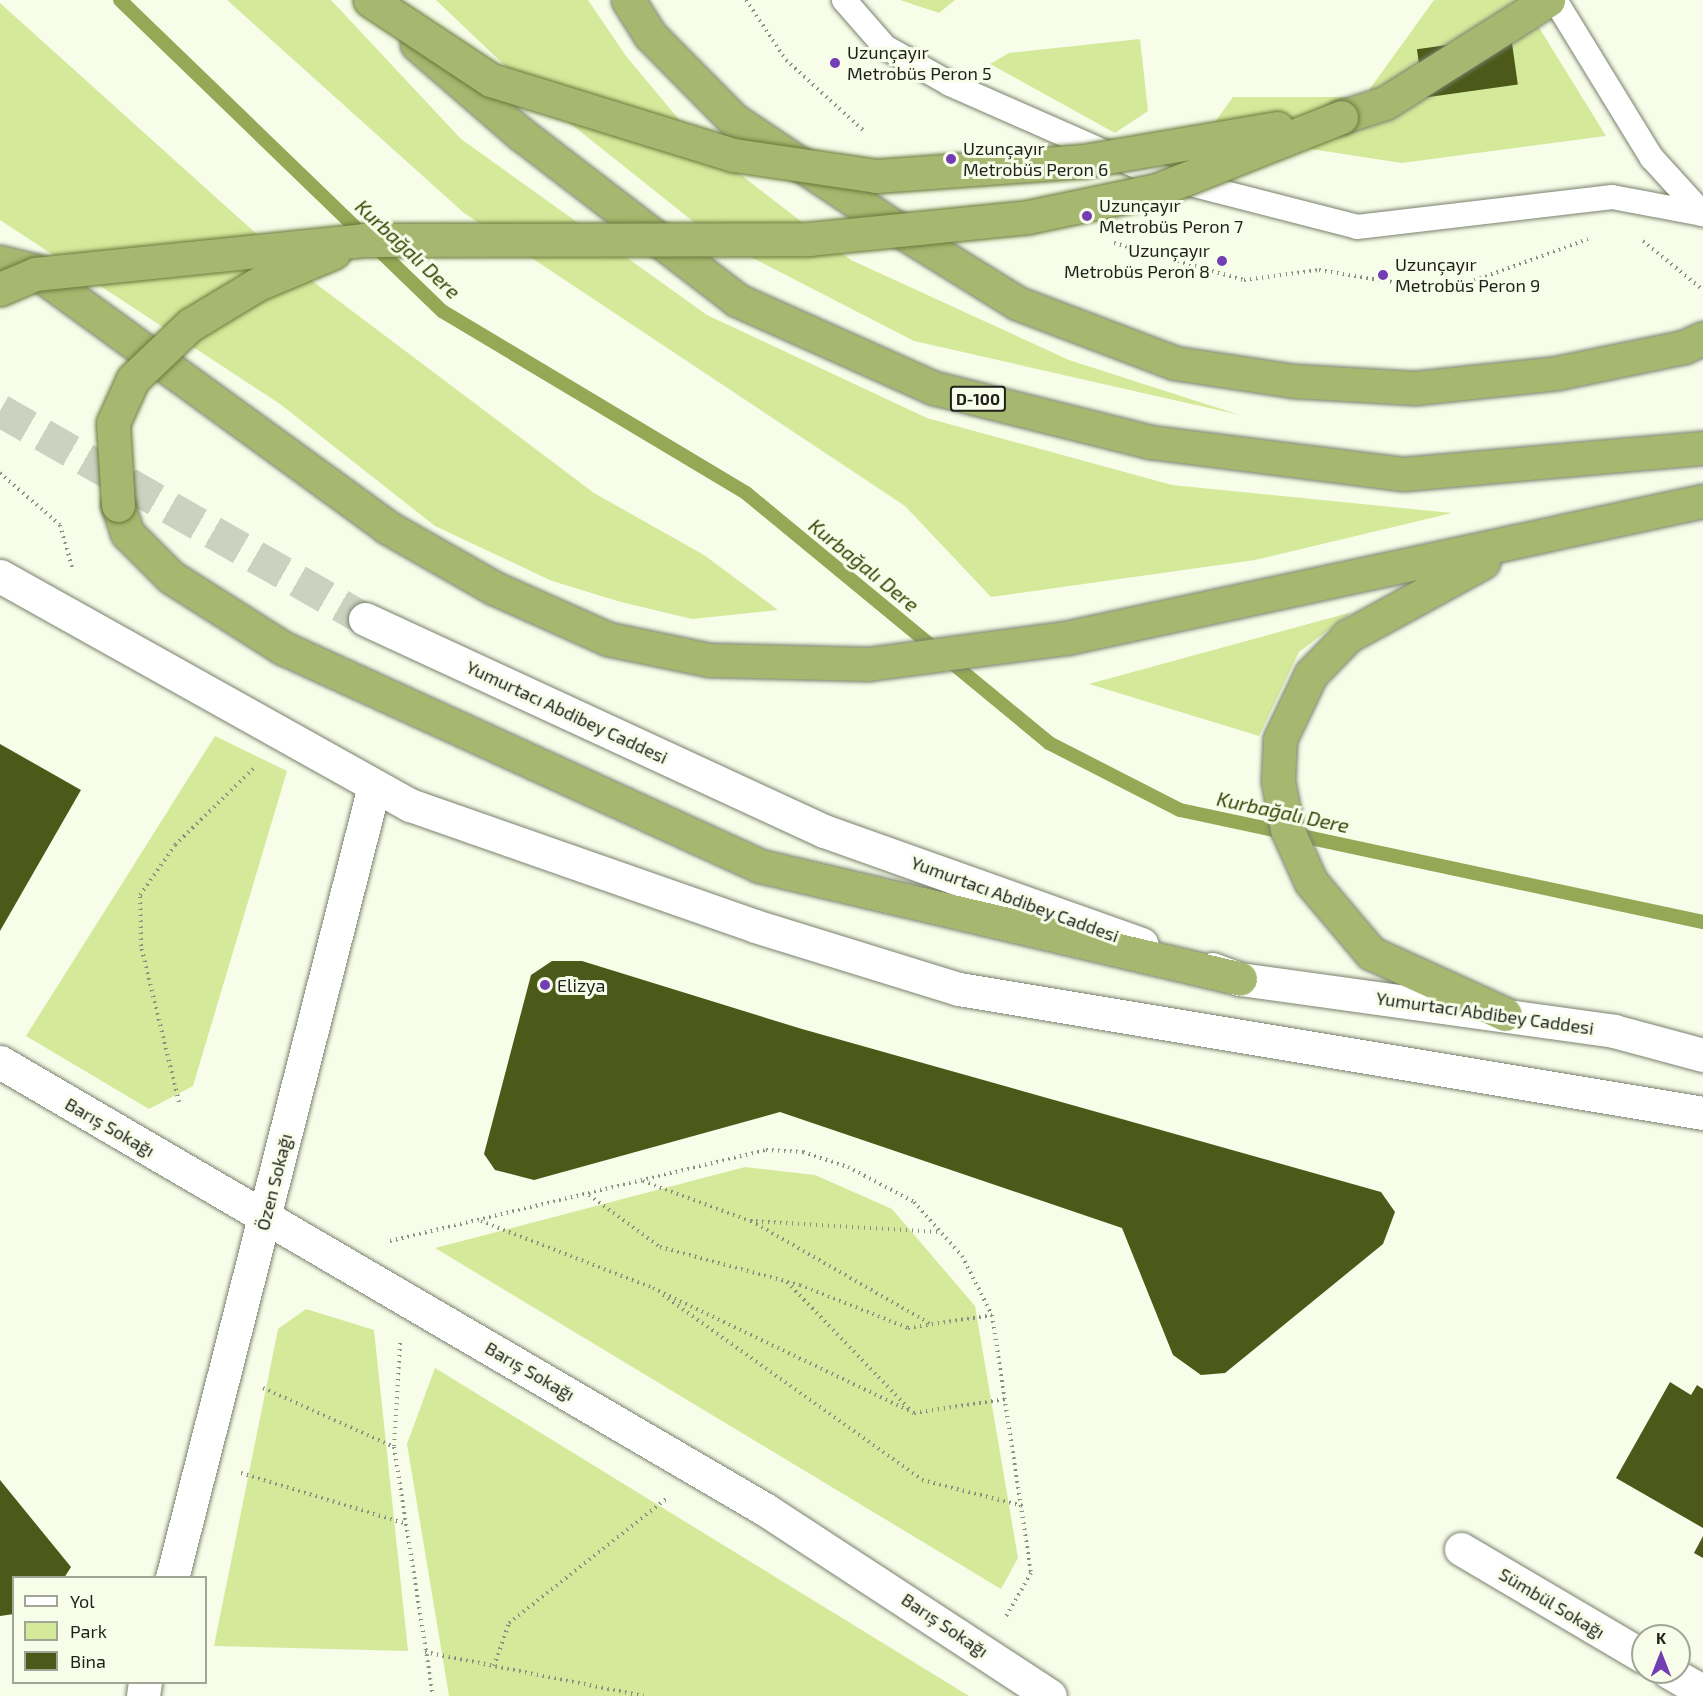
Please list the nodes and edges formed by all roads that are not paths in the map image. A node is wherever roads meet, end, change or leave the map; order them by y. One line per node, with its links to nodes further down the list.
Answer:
1 (372, 0): 6 (highway, bridge); 12 (highway, D-100)
2 (628, 0): 11 (highway)
3 (844, 0): 7 (lane)
4 (1548, 0): 6 (highway)
5 (1555, 0): 7 (lane)
6 (1341, 117): 8 (highway, bridge)
7 (1703, 214)
8 (363, 240): 10 (highway, bridge); 18 (highway, bridge)
9 (0, 262): 14 (highway)
10 (0, 289)
11 (1694, 343)
12 (1703, 448)
13 (1703, 501): 14 (highway)
14 (1519, 543): 19 (highway)
15 (0, 576): 17 (main road)
16 (365, 619): 18 (main road, Yumurtacı Abdibey Caddesi)
17 (374, 786): 22 (main road); 23 (main road, Özen Sokağı)
18 (1240, 979): 19 (main road, Yumurtacı Abdibey Caddesi)
19 (1505, 1014): 20 (main road, Yumurtacı Abdibey Caddesi)
20 (1703, 1055)
21 (0, 1062): 23 (main road, Barış Sokağı)
22 (1703, 1113)
23 (266, 1217): 25 (main road, Özen Sokağı); 29 (main road, Barış Sokağı)
24 (1461, 1549): 26 (main road, Sümbül Sokağı)
25 (173, 1576)
26 (1631, 1649)
27 (1690, 1684): 28 (main road)
28 (1703, 1692)
29 (1050, 1696)

